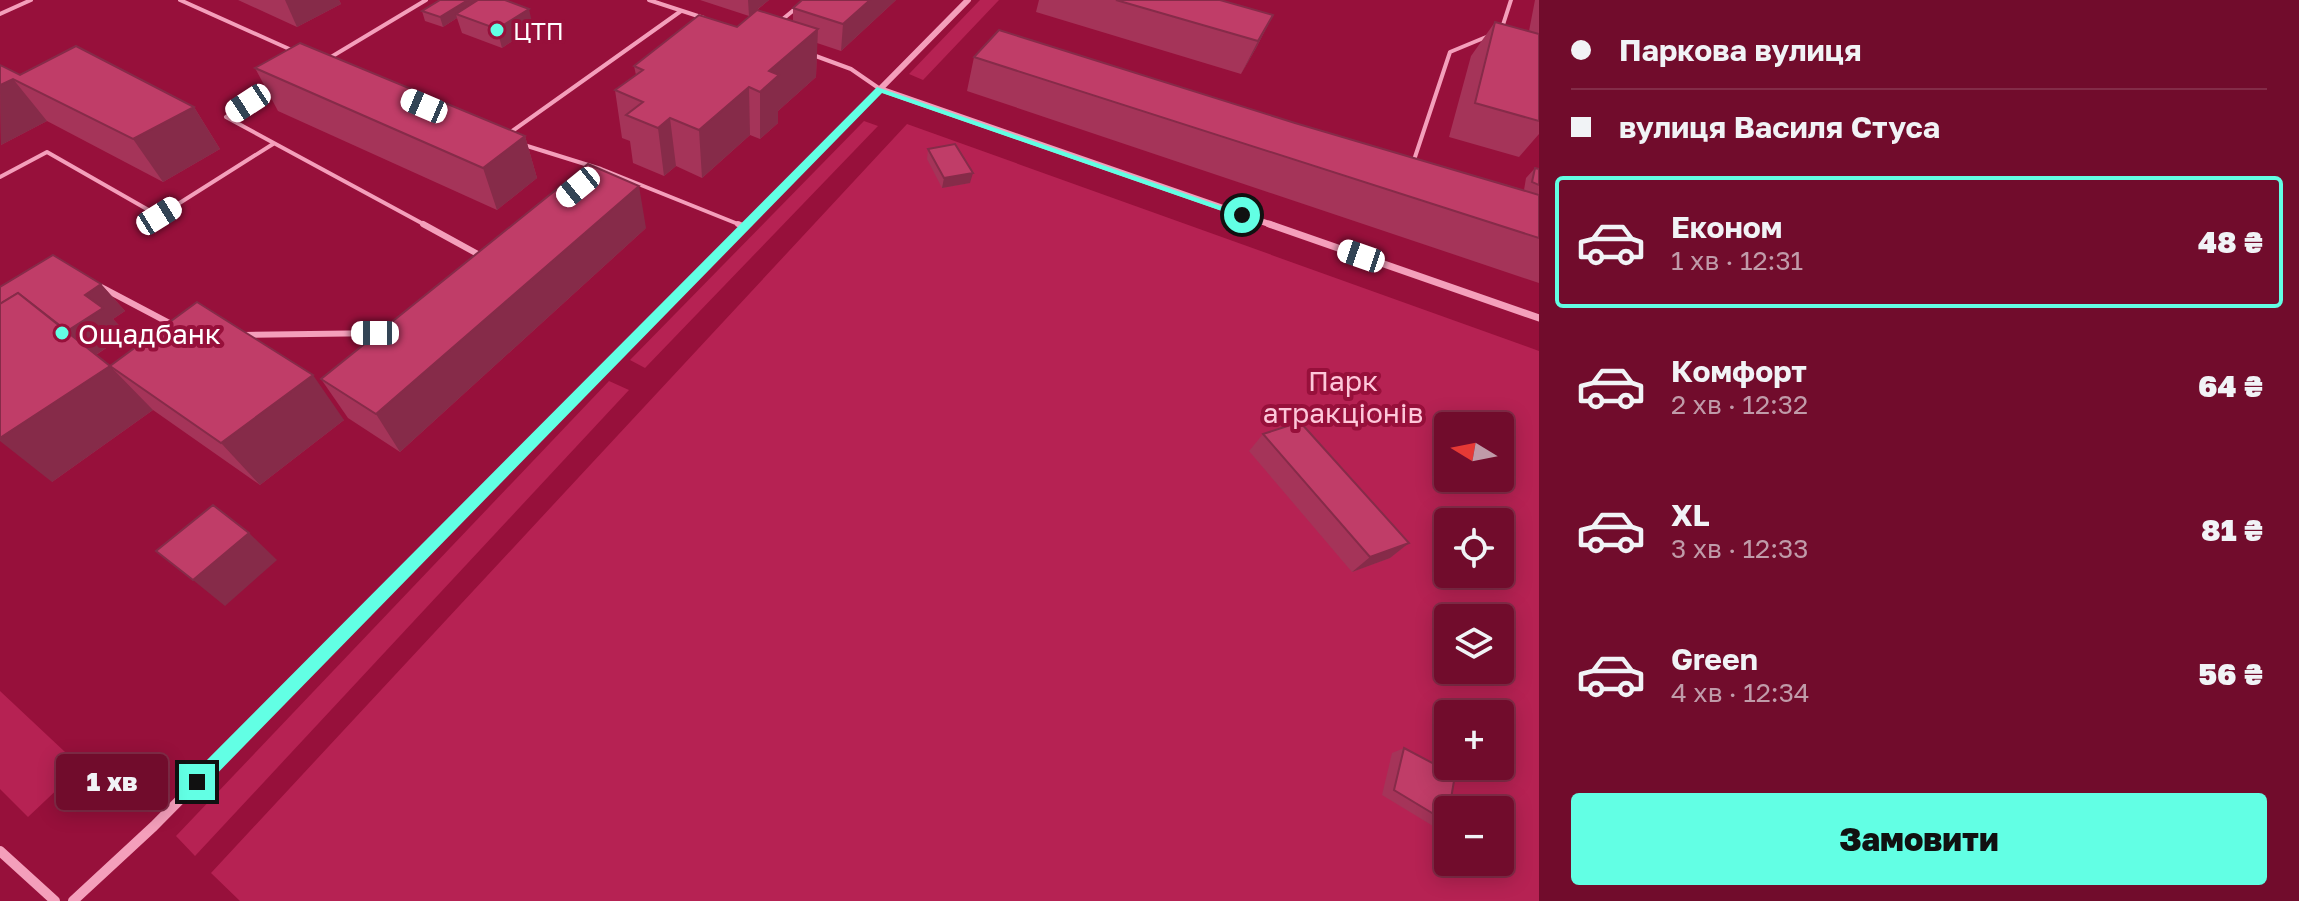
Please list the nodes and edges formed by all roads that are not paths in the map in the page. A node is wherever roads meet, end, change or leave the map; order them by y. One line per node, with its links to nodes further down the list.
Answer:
1 (31, 0): 9 (lane)
2 (180, 0): 13 (lane)
3 (426, 0): 14 (lane)
4 (649, 0): 8 (lane)
5 (806, 0): 11 (lane)
6 (968, 0): 16 (street)
7 (1511, 0): 18 (lane)
8 (681, 11): 10 (lane); 19 (lane)
9 (0, 14)
10 (707, 20)
11 (772, 28)
12 (806, 53): 16 (lane)
13 (307, 57)
14 (335, 69)
15 (278, 84): 17 (lane)
16 (880, 89): 22 (street); 25 (street)
17 (273, 144): 20 (lane); 23 (lane)
18 (1412, 168)
19 (601, 169): 21 (lane); 22 (lane)
20 (0, 177)
21 (590, 178)
22 (745, 227): 31 (street)
23 (476, 270)
24 (89, 281): 26 (lane)
25 (1539, 318)
26 (185, 332)
27 (389, 333): 28 (lane)
28 (228, 337)
29 (0, 851): 30 (street)
30 (55, 901)
31 (73, 901)

